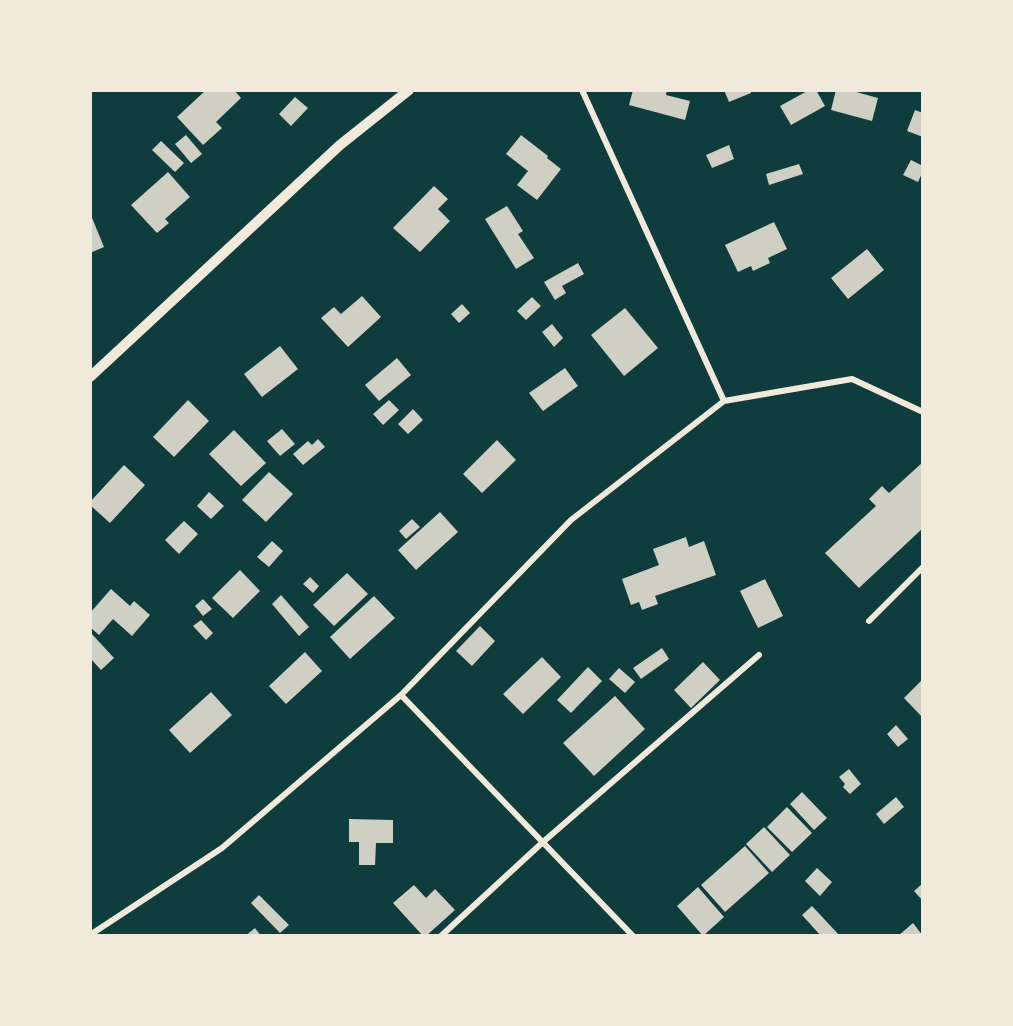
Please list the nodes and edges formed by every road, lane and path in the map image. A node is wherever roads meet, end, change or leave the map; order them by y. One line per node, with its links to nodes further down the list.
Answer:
1 (409, 90): 3 (street)
2 (582, 90): 4 (street)
3 (91, 373)
4 (723, 401): 5 (street); 9 (street)
5 (923, 412)
6 (923, 567): 7 (street)
7 (869, 621)
8 (759, 655): 10 (street)
9 (401, 695): 10 (street); 11 (street)
10 (543, 842): 12 (street); 13 (street)
11 (90, 934)
12 (441, 936)
13 (633, 936)

